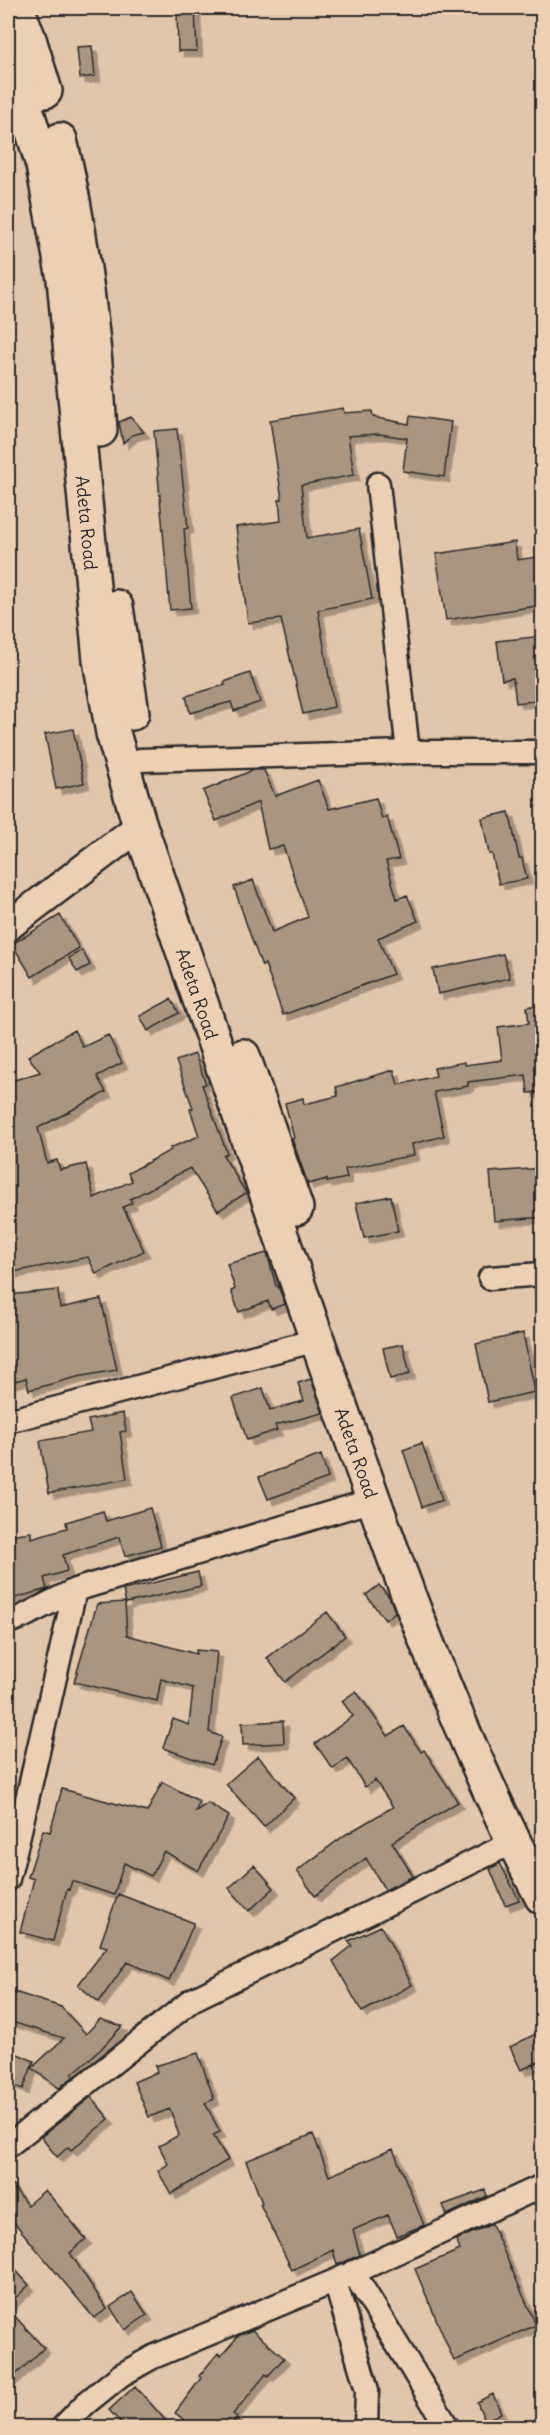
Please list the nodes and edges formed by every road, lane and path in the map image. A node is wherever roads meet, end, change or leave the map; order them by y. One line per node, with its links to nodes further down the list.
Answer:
1 (16, 8): 6 (main road, Adeta Road)
2 (8, 49): 7 (main road, Adeta Road)
3 (378, 484): 4 (street)
4 (408, 752): 5 (street); 6 (street)
5 (543, 752)
6 (140, 760): 18 (main road, Adeta Road)
7 (140, 826): 8 (street); 11 (main road, Adeta Road)
8 (8, 926)
9 (543, 1274): 10 (street)
10 (490, 1278)
11 (317, 1340): 12 (street); 13 (main road, Adeta Road)
12 (8, 1421)
13 (373, 1500): 14 (street); 17 (main road, Adeta Road)
14 (75, 1590): 15 (street); 16 (street)
15 (8, 1622)
16 (13, 1841): 19 (street)
17 (513, 1842): 20 (main road, Adeta Road); 21 (street)
18 (543, 1855)
19 (8, 1879)
20 (543, 1897)
21 (8, 2146)
22 (543, 2186): 23 (street)
23 (344, 2277): 24 (street); 25 (street); 26 (street)
24 (62, 2427)
25 (366, 2427)
26 (448, 2427)

